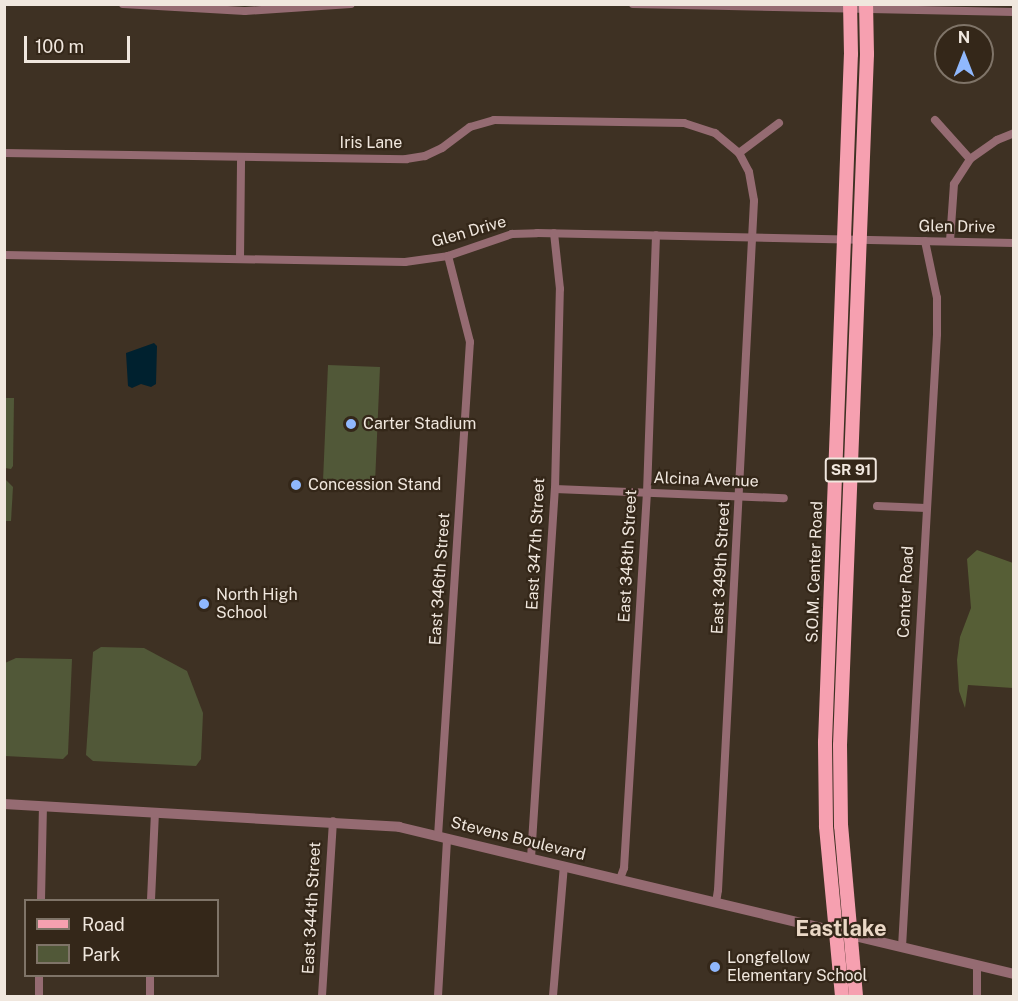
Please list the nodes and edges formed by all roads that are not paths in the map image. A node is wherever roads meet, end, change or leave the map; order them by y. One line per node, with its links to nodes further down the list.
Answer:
1 (123, 4): 5 (street)
2 (351, 4): 5 (street)
3 (633, 4): 4 (street)
4 (677, 5): 6 (street)
5 (291, 6)
6 (775, 6): 7 (street)
7 (850, 7): 8 (street); 20 (main road, S.O.M. Center Road / SR 91)
8 (866, 7): 9 (street); 21 (main road, S.O.M. Center Road / SR 91)
9 (1014, 12)
10 (935, 120): 16 (street)
11 (779, 123): 14 (street)
12 (1014, 134): 16 (street)
13 (4, 153): 15 (street, Iris Lane)
14 (739, 153): 15 (street, Iris Lane); 19 (street, Iris Lane)
15 (241, 157): 27 (street)
16 (970, 159): 23 (street)
17 (554, 233): 18 (street, Glen Drive); 26 (street, Glen Drive); 28 (street, East 347th Street)
18 (656, 235): 19 (street, Glen Drive); 29 (street, East 348th Street)
19 (753, 236): 20 (street, Glen Drive); 30 (street, East 349th Street)
20 (844, 239): 21 (street, Glen Drive); 45 (main road, S.O.M. Center Road / SR 91)
21 (860, 239): 22 (street, Glen Drive); 46 (main road, S.O.M. Center Road / SR 91)
22 (925, 241): 23 (street, Glen Drive); 33 (street, Center Road)
23 (950, 241): 24 (street, Glen Drive)
24 (1014, 243)
25 (4, 255): 27 (street, Glen Drive)
26 (448, 256): 27 (street, Glen Drive); 38 (street, East 346th Street)
27 (240, 259)
28 (555, 489): 29 (street, Alcina Avenue); 39 (street, East 347th Street)
29 (647, 493): 30 (street, Alcina Avenue); 41 (street, East 348th Street)
30 (740, 496): 31 (street, Alcina Avenue); 44 (street, East 349th Street)
31 (784, 498)
32 (877, 506): 33 (street)
33 (926, 508): 47 (street, Center Road)
34 (4, 804): 35 (street, Stevens Boulevard)
35 (43, 807): 36 (street, Stevens Boulevard); 42 (street)
36 (155, 812): 37 (street, Stevens Boulevard); 43 (street)
37 (333, 821): 38 (street, Stevens Boulevard); 54 (street, East 344th Street)
38 (443, 837): 39 (street, Stevens Boulevard); 55 (street, East 346th Street)
39 (531, 858): 40 (street, Stevens Boulevard)
40 (564, 866): 41 (street, Stevens Boulevard); 56 (street)
41 (620, 879): 44 (street, Stevens Boulevard)
42 (41, 899)
43 (151, 899)
44 (716, 902): 45 (street, Stevens Boulevard)
45 (836, 933): 46 (street, Stevens Boulevard); 57 (main road, S.O.M. Center Road / SR 91)
46 (850, 935): 47 (street, Stevens Boulevard); 58 (main road, S.O.M. Center Road / SR 91)
47 (902, 946): 48 (street, Stevens Boulevard)
48 (977, 965): 49 (street, Stevens Boulevard); 59 (street)
49 (1014, 974)
50 (39, 977): 52 (street)
51 (150, 977): 53 (street)
52 (39, 996)
53 (150, 996)
54 (322, 996)
55 (438, 996)
56 (554, 996)
57 (842, 996)
58 (856, 996)
59 (977, 996)

